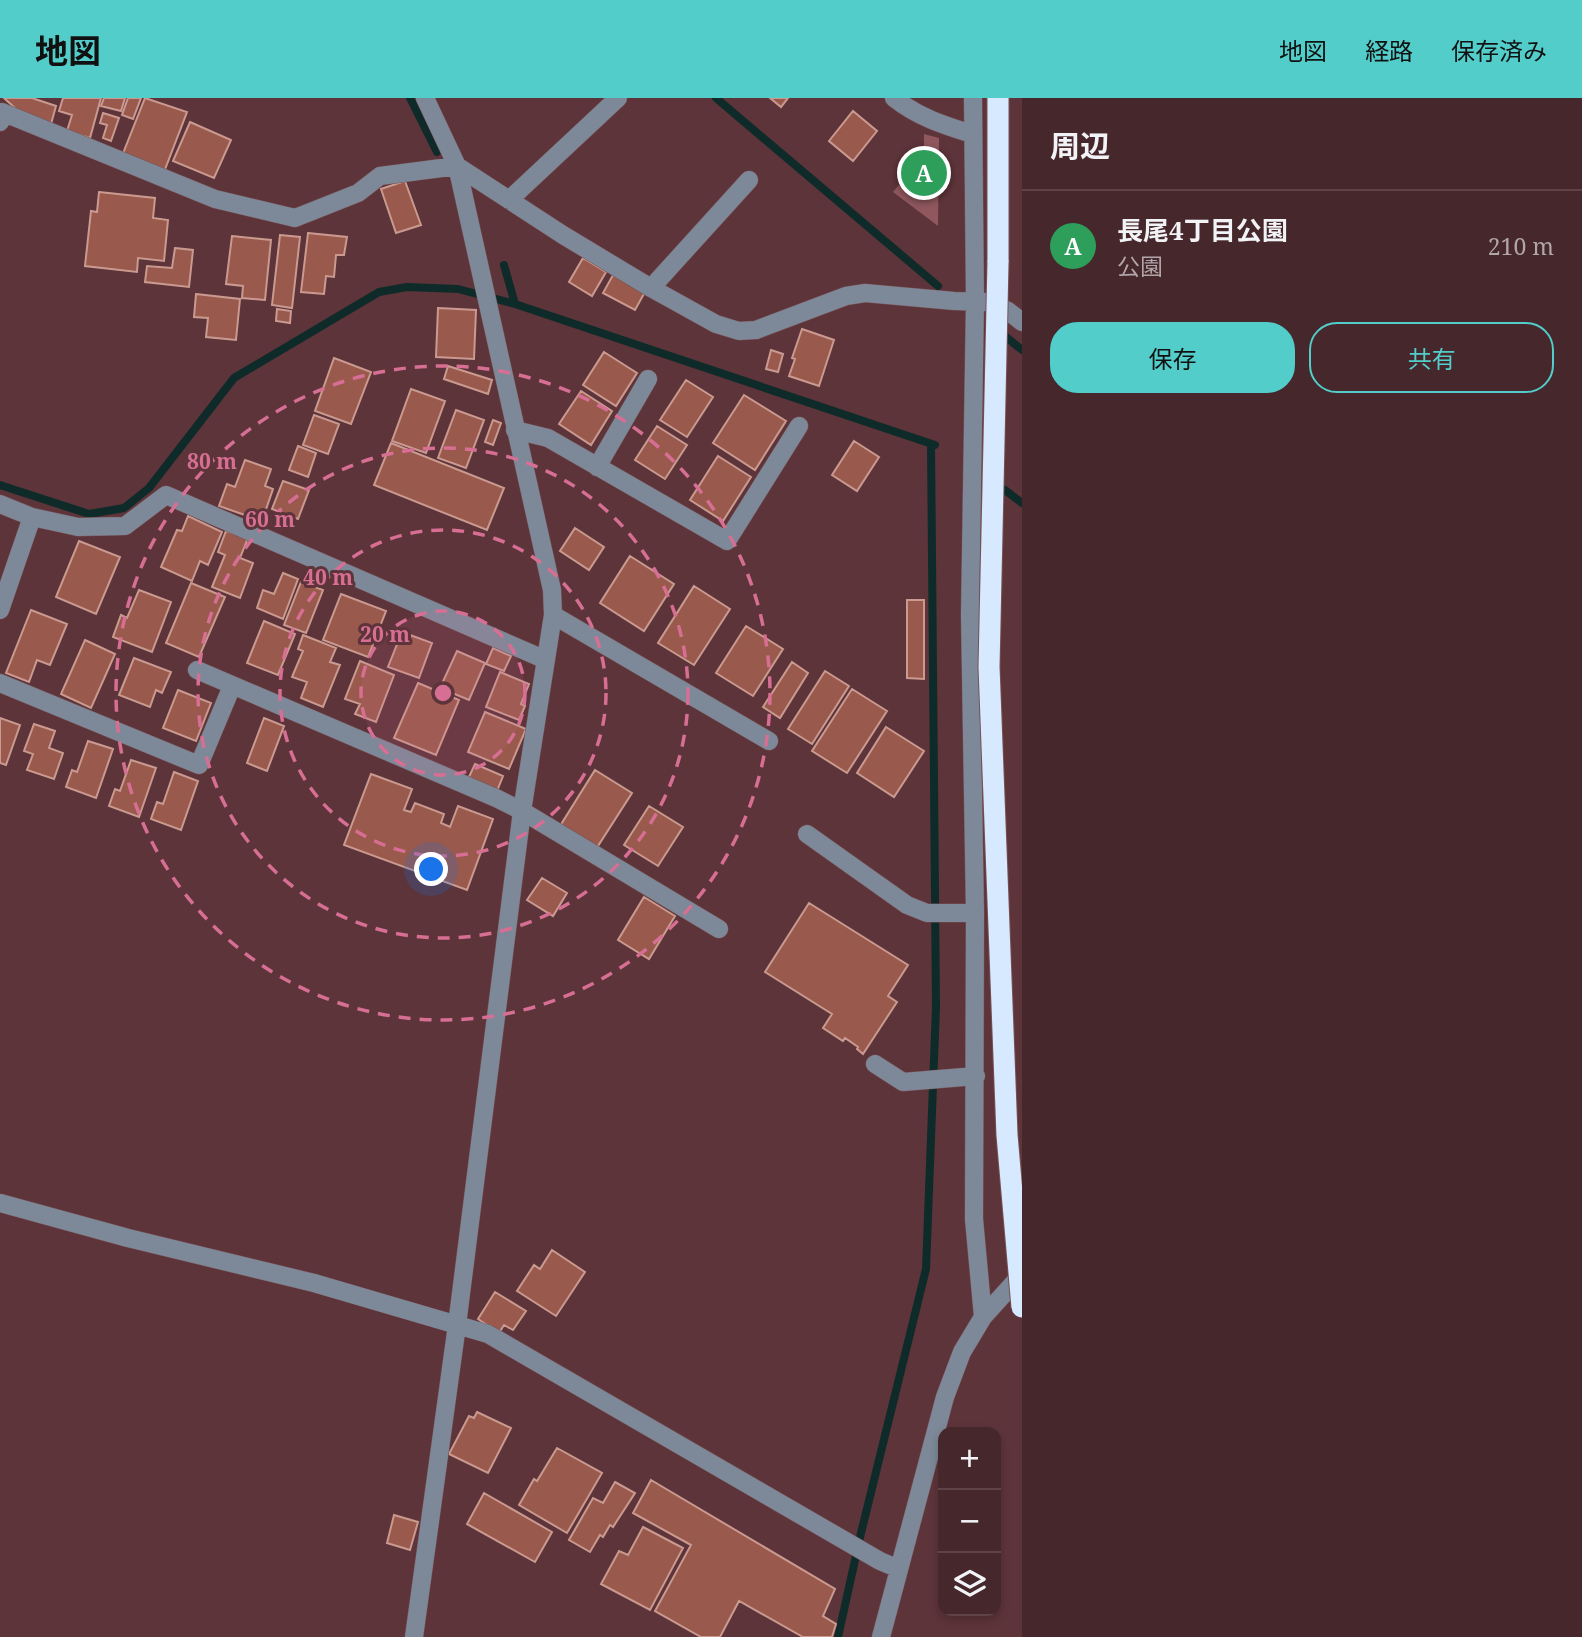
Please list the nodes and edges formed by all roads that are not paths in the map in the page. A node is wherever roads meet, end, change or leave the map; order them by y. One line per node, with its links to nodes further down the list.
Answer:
1 (425, 98): 8 (street)
2 (618, 98): 10 (street)
3 (894, 98): 7 (street)
4 (973, 98): 7 (street)
5 (998, 98): 35 (highway, bridge)
6 (1, 114): 8 (street)
7 (972, 134): 12 (street)
8 (457, 166): 10 (street); 16 (street)
9 (749, 180): 11 (street)
10 (509, 200): 11 (street)
11 (651, 288): 12 (street)
12 (975, 301): 13 (street); 29 (street)
13 (1022, 322)
14 (648, 379): 17 (street)
15 (799, 426): 17 (street)
16 (515, 430): 17 (street); 21 (street)
17 (597, 467)
18 (0, 504): 19 (street)
19 (32, 517): 20 (street); 22 (street)
20 (0, 610)
21 (553, 615): 22 (street); 26 (street)
22 (546, 660): 27 (street)
23 (197, 670): 25 (street)
24 (0, 683): 25 (street)
25 (233, 686): 27 (street)
26 (769, 741)
27 (522, 811): 30 (street); 37 (street)
28 (807, 834): 29 (street)
29 (975, 913): 32 (street)
30 (719, 929)
31 (875, 1064): 32 (street)
32 (976, 1076): 36 (street)
33 (0, 1203): 37 (street)
34 (1022, 1273): 36 (street)
35 (1022, 1307)
36 (983, 1317): 38 (street)
37 (457, 1325): 38 (street); 39 (street)
38 (899, 1569): 40 (street)
39 (414, 1637)
40 (880, 1637)

